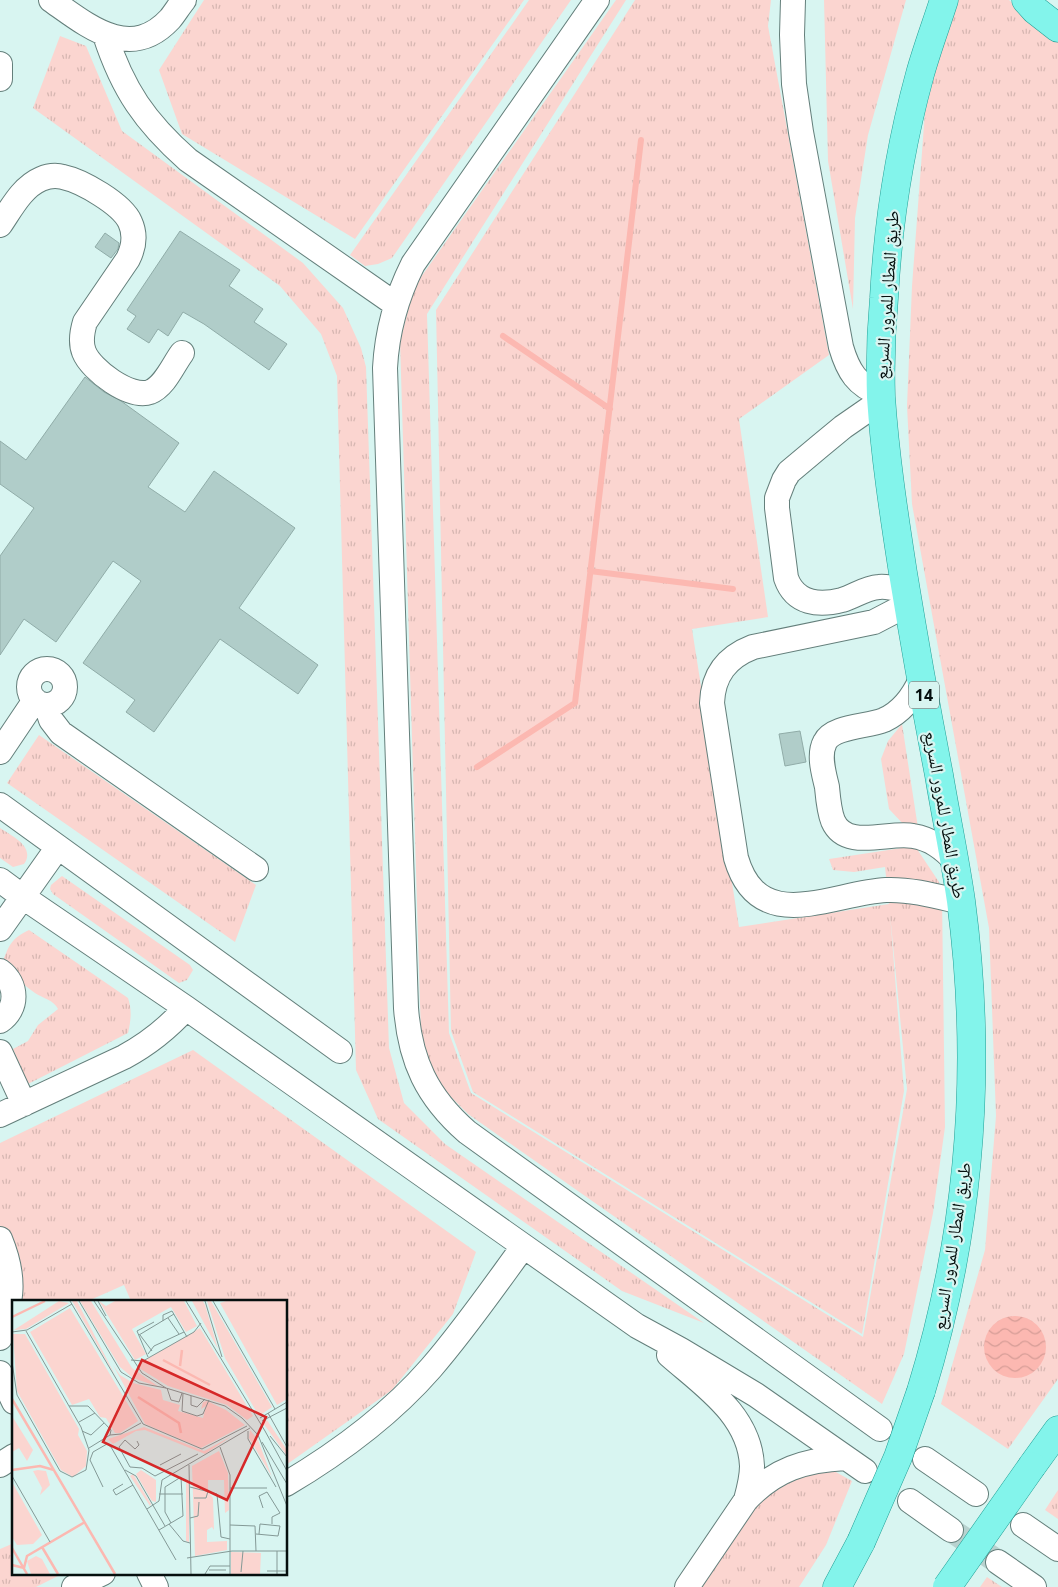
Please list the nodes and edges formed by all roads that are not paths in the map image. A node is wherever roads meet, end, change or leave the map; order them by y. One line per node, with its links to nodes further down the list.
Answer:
1 (52, 0): 8 (lane)
2 (184, 0): 8 (lane)
3 (597, 0): 12 (lane)
4 (793, 0): 14 (lane)
5 (944, 0): 14 (main road, طريق المطار للمرور السريع / 14)
6 (1026, 0): 7 (main road)
7 (1058, 28)
8 (105, 35): 12 (lane)
9 (0, 64): 10 (lane)
10 (0, 80)
11 (0, 225): 13 (lane)
12 (395, 304): 39 (lane)
13 (182, 353)
14 (881, 397): 15 (main road, طريق المطار للمرور السريع / 14); 15 (lane)
15 (907, 595): 16 (main road, طريق المطار للمرور السريع / 14); 24 (lane)
16 (921, 679): 20 (main road, طريق المطار للمرور السريع / 14); 20 (lane)
17 (0, 752): 21 (lane)
18 (0, 805): 19 (lane)
19 (58, 847): 23 (lane); 29 (lane)
20 (954, 861): 24 (main road, طريق المطار للمرور السريع / 14)
21 (256, 869)
22 (0, 880): 23 (lane)
23 (22, 897): 25 (lane); 27 (lane)
24 (961, 902): 57 (main road, طريق المطار للمرور السريع / 14, bridge)
25 (0, 929)
26 (0, 971): 28 (lane)
27 (186, 1008): 31 (lane); 34 (lane)
28 (0, 1021)
29 (340, 1051)
30 (0, 1052): 31 (lane)
31 (24, 1104): 32 (lane)
32 (0, 1115)
33 (0, 1239): 36 (lane)
34 (523, 1247): 35 (lane); 44 (lane)
35 (637, 1326): 46 (lane); 46 (lane)
36 (0, 1337)
37 (0, 1373): 38 (lane)
38 (12, 1398)
39 (880, 1429)
40 (1058, 1430): 58 (main road, bridge)
41 (12, 1457): 43 (lane)
42 (925, 1459): 45 (lane)
43 (0, 1465)
44 (288, 1483)
45 (976, 1494)
46 (746, 1500): 56 (lane)
47 (910, 1502): 49 (lane)
48 (1023, 1525): 50 (lane)
49 (950, 1530)
50 (1058, 1548)
51 (998, 1562): 59 (lane)
52 (101, 1574): 54 (lane)
53 (150, 1574): 55 (lane)
54 (74, 1587)
55 (156, 1587)
56 (687, 1587)
57 (837, 1587)
58 (948, 1587)
59 (1034, 1587)

